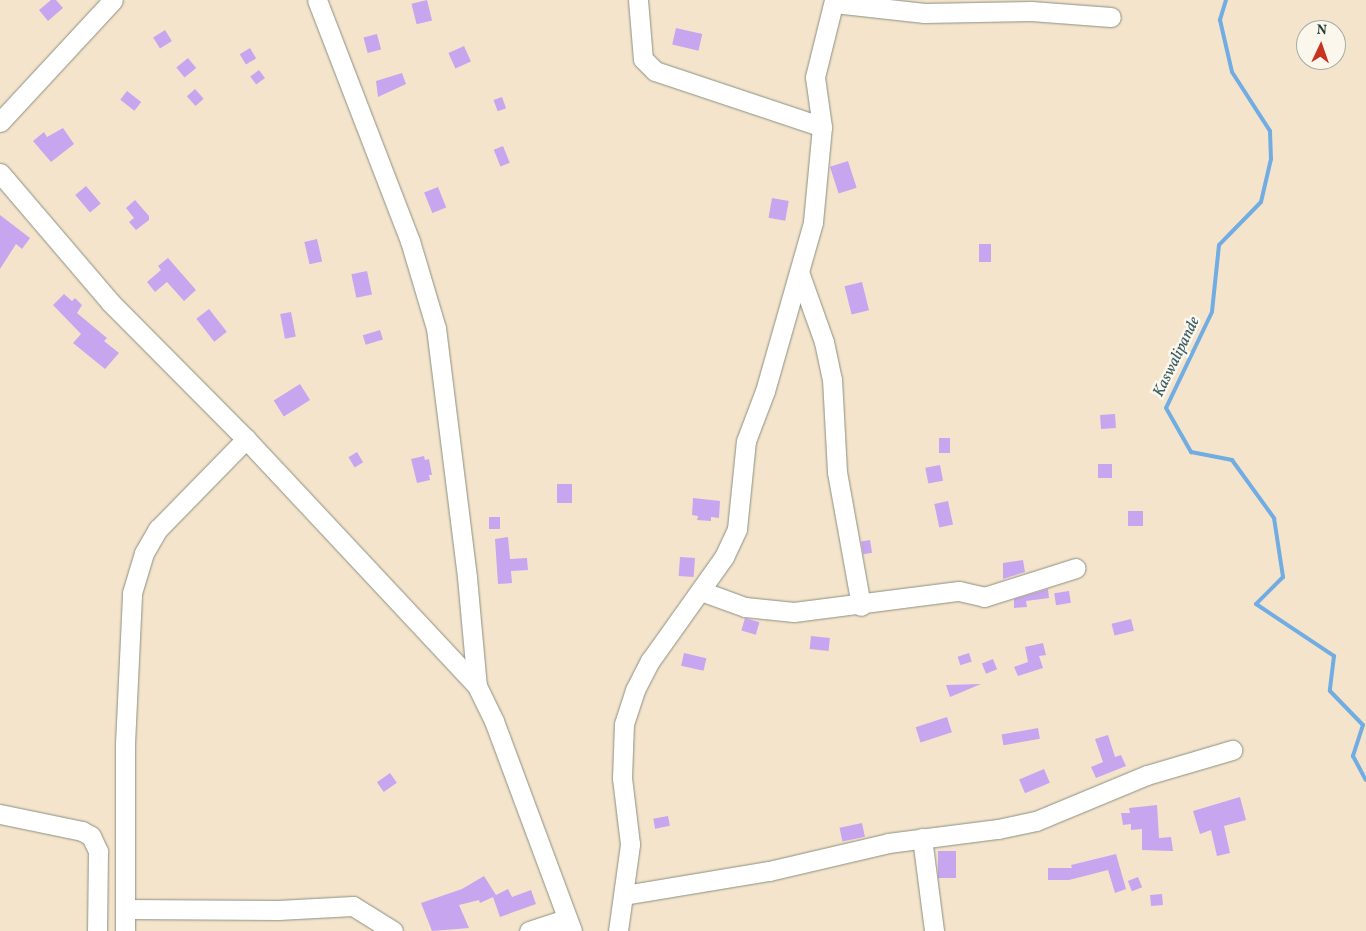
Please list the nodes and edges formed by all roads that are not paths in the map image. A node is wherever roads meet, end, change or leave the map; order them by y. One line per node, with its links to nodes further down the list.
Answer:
1 (113, 0): 6 (street)
2 (317, 0): 14 (street)
3 (638, 0): 7 (street)
4 (834, 2): 5 (street); 7 (street)
5 (1111, 17)
6 (0, 122)
7 (822, 127): 9 (street)
8 (0, 173): 10 (street)
9 (799, 272): 12 (street); 13 (street)
10 (246, 439): 14 (street); 19 (street)
11 (1076, 568): 13 (street)
12 (702, 591): 13 (street); 18 (street)
13 (861, 606)
14 (477, 686): 20 (street)
15 (1232, 750): 17 (street)
16 (0, 814): 21 (street)
17 (922, 838): 18 (street); 26 (street)
18 (624, 895): 25 (street)
19 (126, 909): 22 (street); 23 (street)
20 (570, 925): 24 (street)
21 (97, 931)
22 (125, 931)
23 (393, 931)
24 (529, 931)
25 (618, 931)
26 (934, 931)

